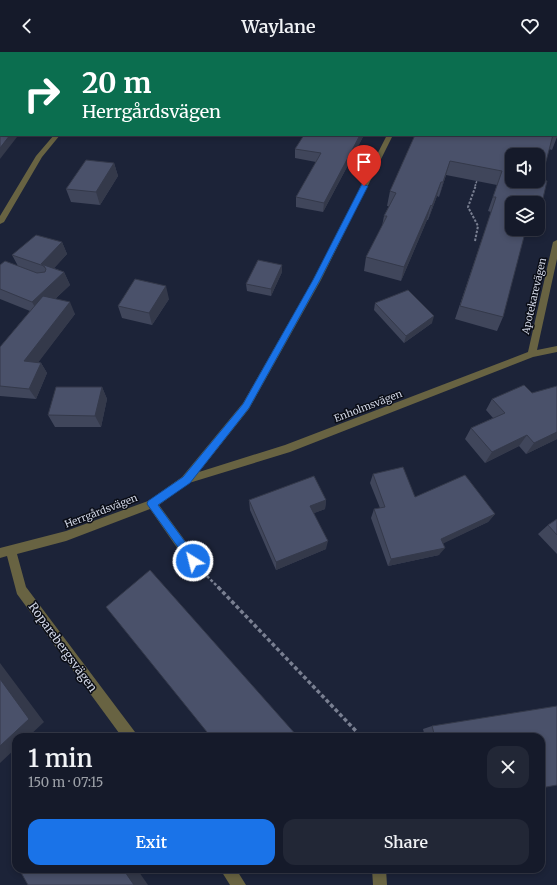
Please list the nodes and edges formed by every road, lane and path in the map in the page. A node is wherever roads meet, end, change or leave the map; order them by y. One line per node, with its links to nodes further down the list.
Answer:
1 (56, 136): 4 (street)
2 (389, 136): 9 (street, Herrgårdsvägen)
3 (478, 178): 5 (path)
4 (0, 222)
5 (475, 241)
6 (557, 242): 8 (street, Apotekarevägen)
7 (557, 349): 8 (street, Enholmsvägen)
8 (532, 354): 9 (street, Enholmsvägen)
9 (186, 480): 10 (street, Herrgårdsvägen)
10 (152, 504): 11 (street, Herrgårdsvägen); 12 (street)
11 (5, 552): 13 (street, Roparebergsvägen)
12 (193, 561): 14 (path)
13 (127, 733)
14 (357, 733)
15 (230, 873): 17 (street)
16 (379, 873): 18 (street)
17 (239, 885)
18 (380, 885)

